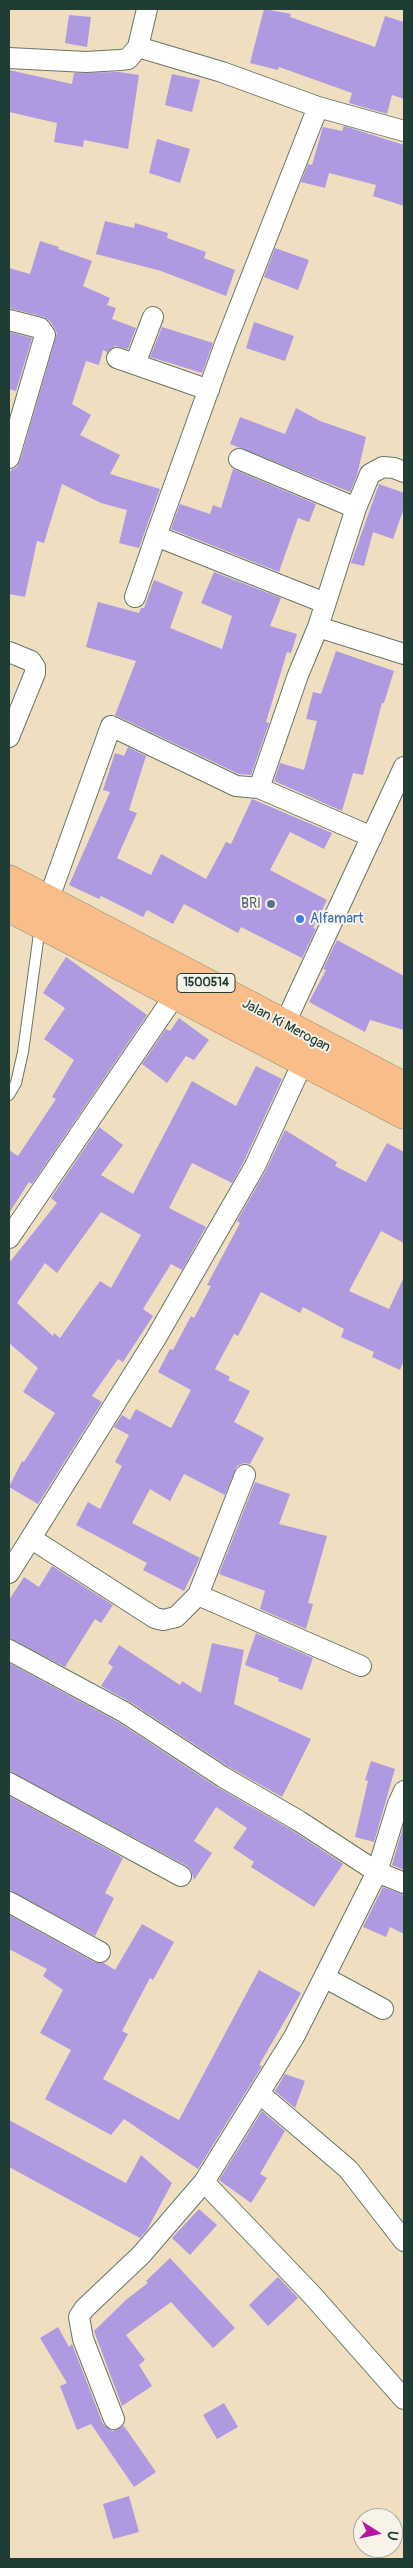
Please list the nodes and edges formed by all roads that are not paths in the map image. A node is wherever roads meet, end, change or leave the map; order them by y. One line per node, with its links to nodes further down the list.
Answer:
1 (147, 9): 2 (street)
2 (138, 47): 3 (street); 4 (street)
3 (9, 58)
4 (318, 107): 5 (street); 8 (street)
5 (404, 132)
6 (153, 317): 8 (street)
7 (9, 320): 9 (street)
8 (208, 390): 13 (street)
9 (9, 458)
10 (239, 459): 12 (street)
11 (404, 472): 12 (street)
12 (356, 508): 15 (street)
13 (156, 536): 14 (street); 15 (street)
14 (136, 597)
15 (325, 603): 16 (street)
16 (318, 628): 18 (street); 21 (street)
17 (9, 652): 19 (street)
18 (404, 654)
19 (9, 737)
20 (404, 767): 22 (street)
21 (259, 788): 22 (street); 24 (street)
22 (372, 837): 28 (street)
23 (9, 879): 24 (highway, Jalan Ki Merogan / 1500514)
24 (49, 899): 26 (street); 28 (highway, Jalan Ki Merogan / 1500514)
25 (9, 908): 26 (highway, Jalan Ki Merogan / 1500514)
26 (40, 924): 27 (highway, Jalan Ki Merogan / 1500514); 31 (lane)
27 (175, 995): 28 (highway, Jalan Ki Merogan / 1500514); 33 (street)
28 (279, 1036): 29 (highway, Jalan Ki Merogan / 1500514); 30 (highway, Jalan Ki Merogan / 1500514)
29 (303, 1062): 32 (highway, Jalan Ki Merogan / 1500514); 35 (street)
30 (404, 1086)
31 (9, 1095)
32 (404, 1115)
33 (9, 1238)
34 (245, 1475): 38 (street)
35 (32, 1539): 36 (street); 38 (street)
36 (14, 1553): 37 (street)
37 (9, 1573)
38 (198, 1595): 40 (street)
39 (9, 1650): 43 (street)
40 (361, 1666)
41 (9, 1783): 44 (street)
42 (404, 1791): 43 (street)
43 (377, 1872): 45 (street); 48 (street)
44 (181, 1876)
45 (404, 1883)
46 (9, 1902): 47 (street)
47 (100, 1952)
48 (324, 1977): 49 (street); 50 (street)
49 (383, 2009)
50 (259, 2092): 51 (street); 52 (street)
51 (204, 2182): 53 (street); 54 (street)
52 (404, 2241)
53 (404, 2399)
54 (114, 2419)

